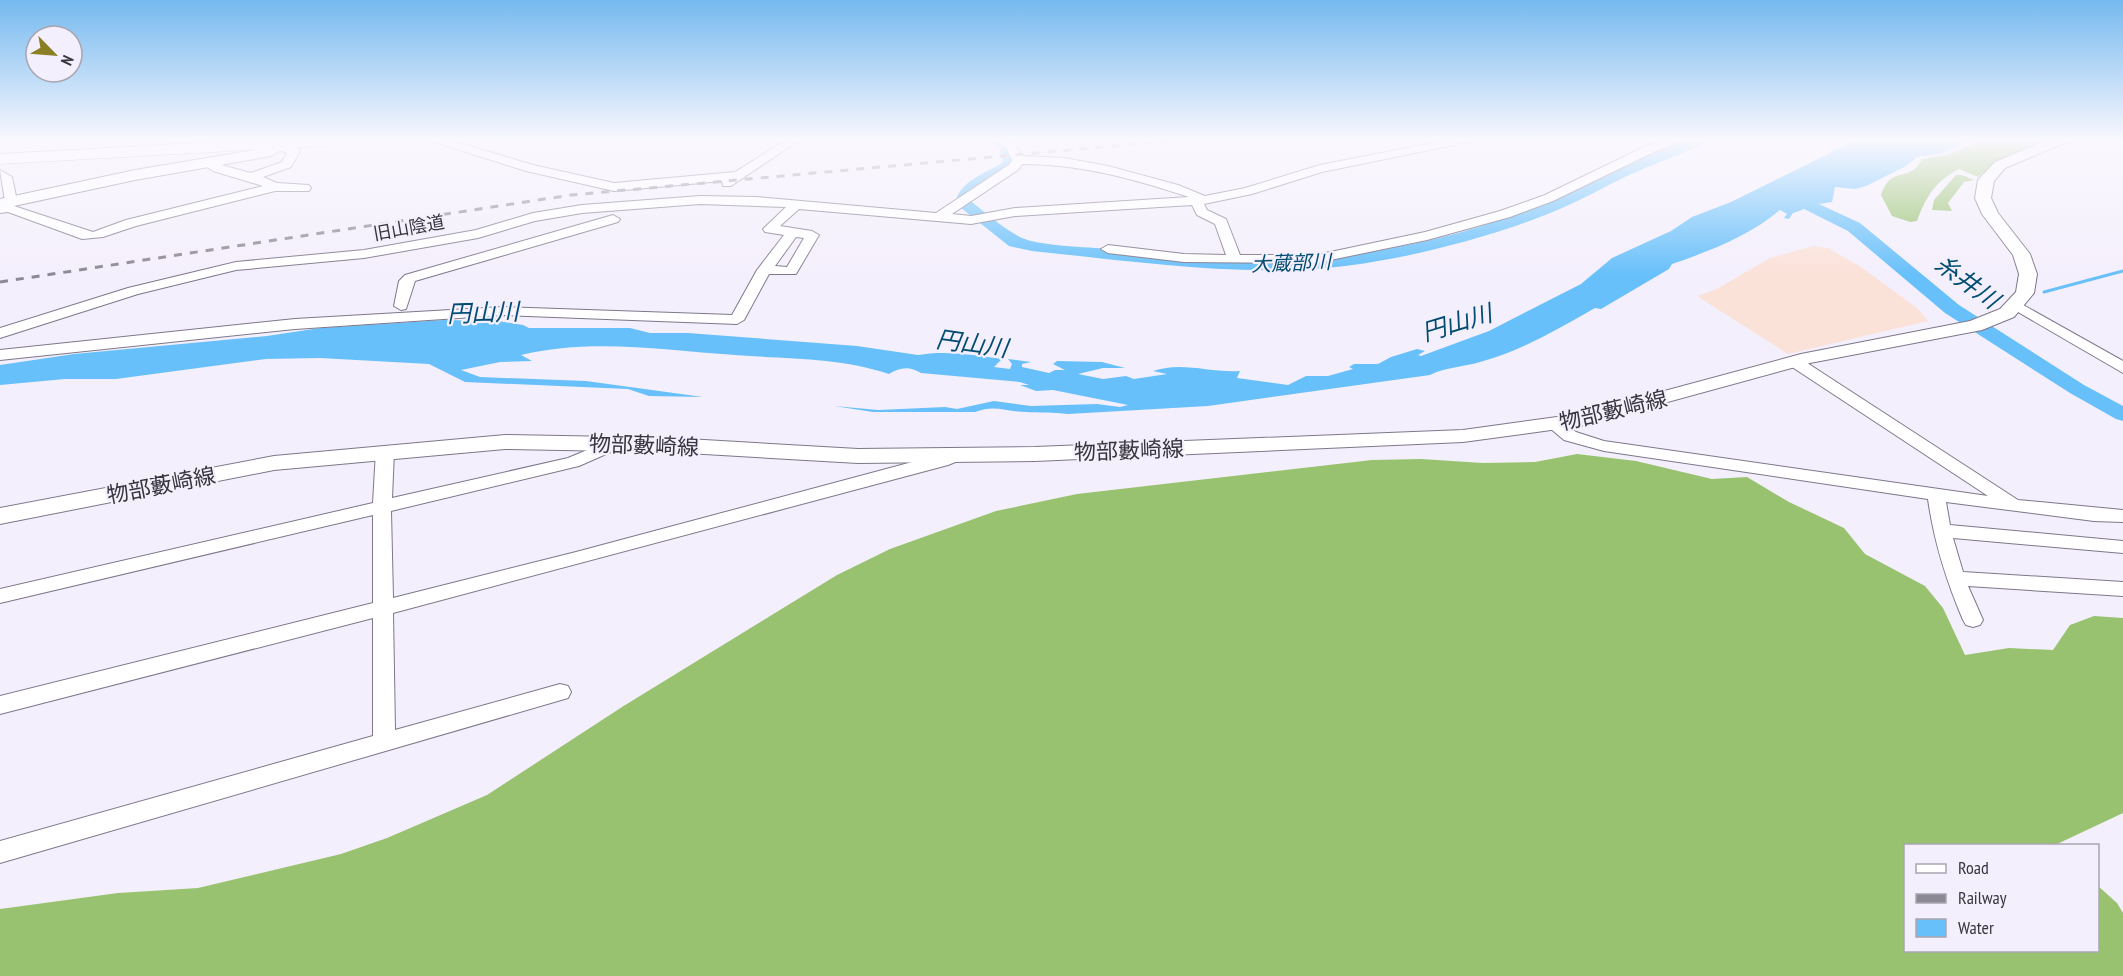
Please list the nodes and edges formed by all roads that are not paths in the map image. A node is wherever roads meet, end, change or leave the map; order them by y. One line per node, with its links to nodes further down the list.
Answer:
1 (5, 185): 17 (street)
2 (85, 185): 17 (main road)
3 (269, 185): 12 (street)
4 (599, 185): 5 (street)
5 (649, 185)
6 (724, 185): 14 (street)
7 (987, 185): 19 (street)
8 (1163, 185): 15 (street)
9 (1269, 185): 15 (street, 旧山陰道)
10 (1577, 185): 23 (street)
11 (1984, 185): 26 (main road)
12 (275, 187): 13 (street); 17 (street)
13 (305, 188)
14 (700, 200): 16 (street, 旧山陰道); 18 (street, 旧山陰道)
15 (1199, 201): 19 (street, 旧山陰道); 23 (street)
16 (797, 204): 19 (street, 旧山陰道); 20 (street)
17 (4, 205)
18 (612, 213): 21 (street); 25 (street); 27 (street, 旧山陰道)
19 (939, 217)
20 (792, 232): 24 (street); 24 (street)
21 (614, 235)
22 (1108, 249): 23 (street)
23 (1235, 259)
24 (764, 270): 28 (street)
25 (402, 306)
26 (2015, 306): 29 (main road, 物部藪崎線); 30 (street)
27 (0, 333)
28 (0, 355)
29 (1796, 362): 31 (main road, 物部藪崎線); 36 (street)
30 (2123, 368)
31 (1553, 424): 34 (main road, 物部藪崎線); 35 (street)
32 (616, 443): 33 (main road, 物部藪崎線); 34 (main road, 物部藪崎線); 37 (street)
33 (385, 452): 37 (street); 38 (main road, 物部藪崎線)
34 (957, 455): 45 (street)
35 (1936, 495): 36 (street); 40 (street)
36 (2016, 506): 39 (street)
37 (382, 507): 44 (street); 45 (street)
38 (0, 516)
39 (2123, 516)
40 (1942, 531): 41 (street); 42 (street)
41 (2123, 547)
42 (1955, 578): 43 (street); 46 (street)
43 (2123, 589)
44 (0, 596)
45 (383, 608): 48 (street); 49 (street)
46 (1972, 620)
47 (560, 692): 49 (street)
48 (0, 705)
49 (384, 744): 50 (street)
50 (0, 852)

